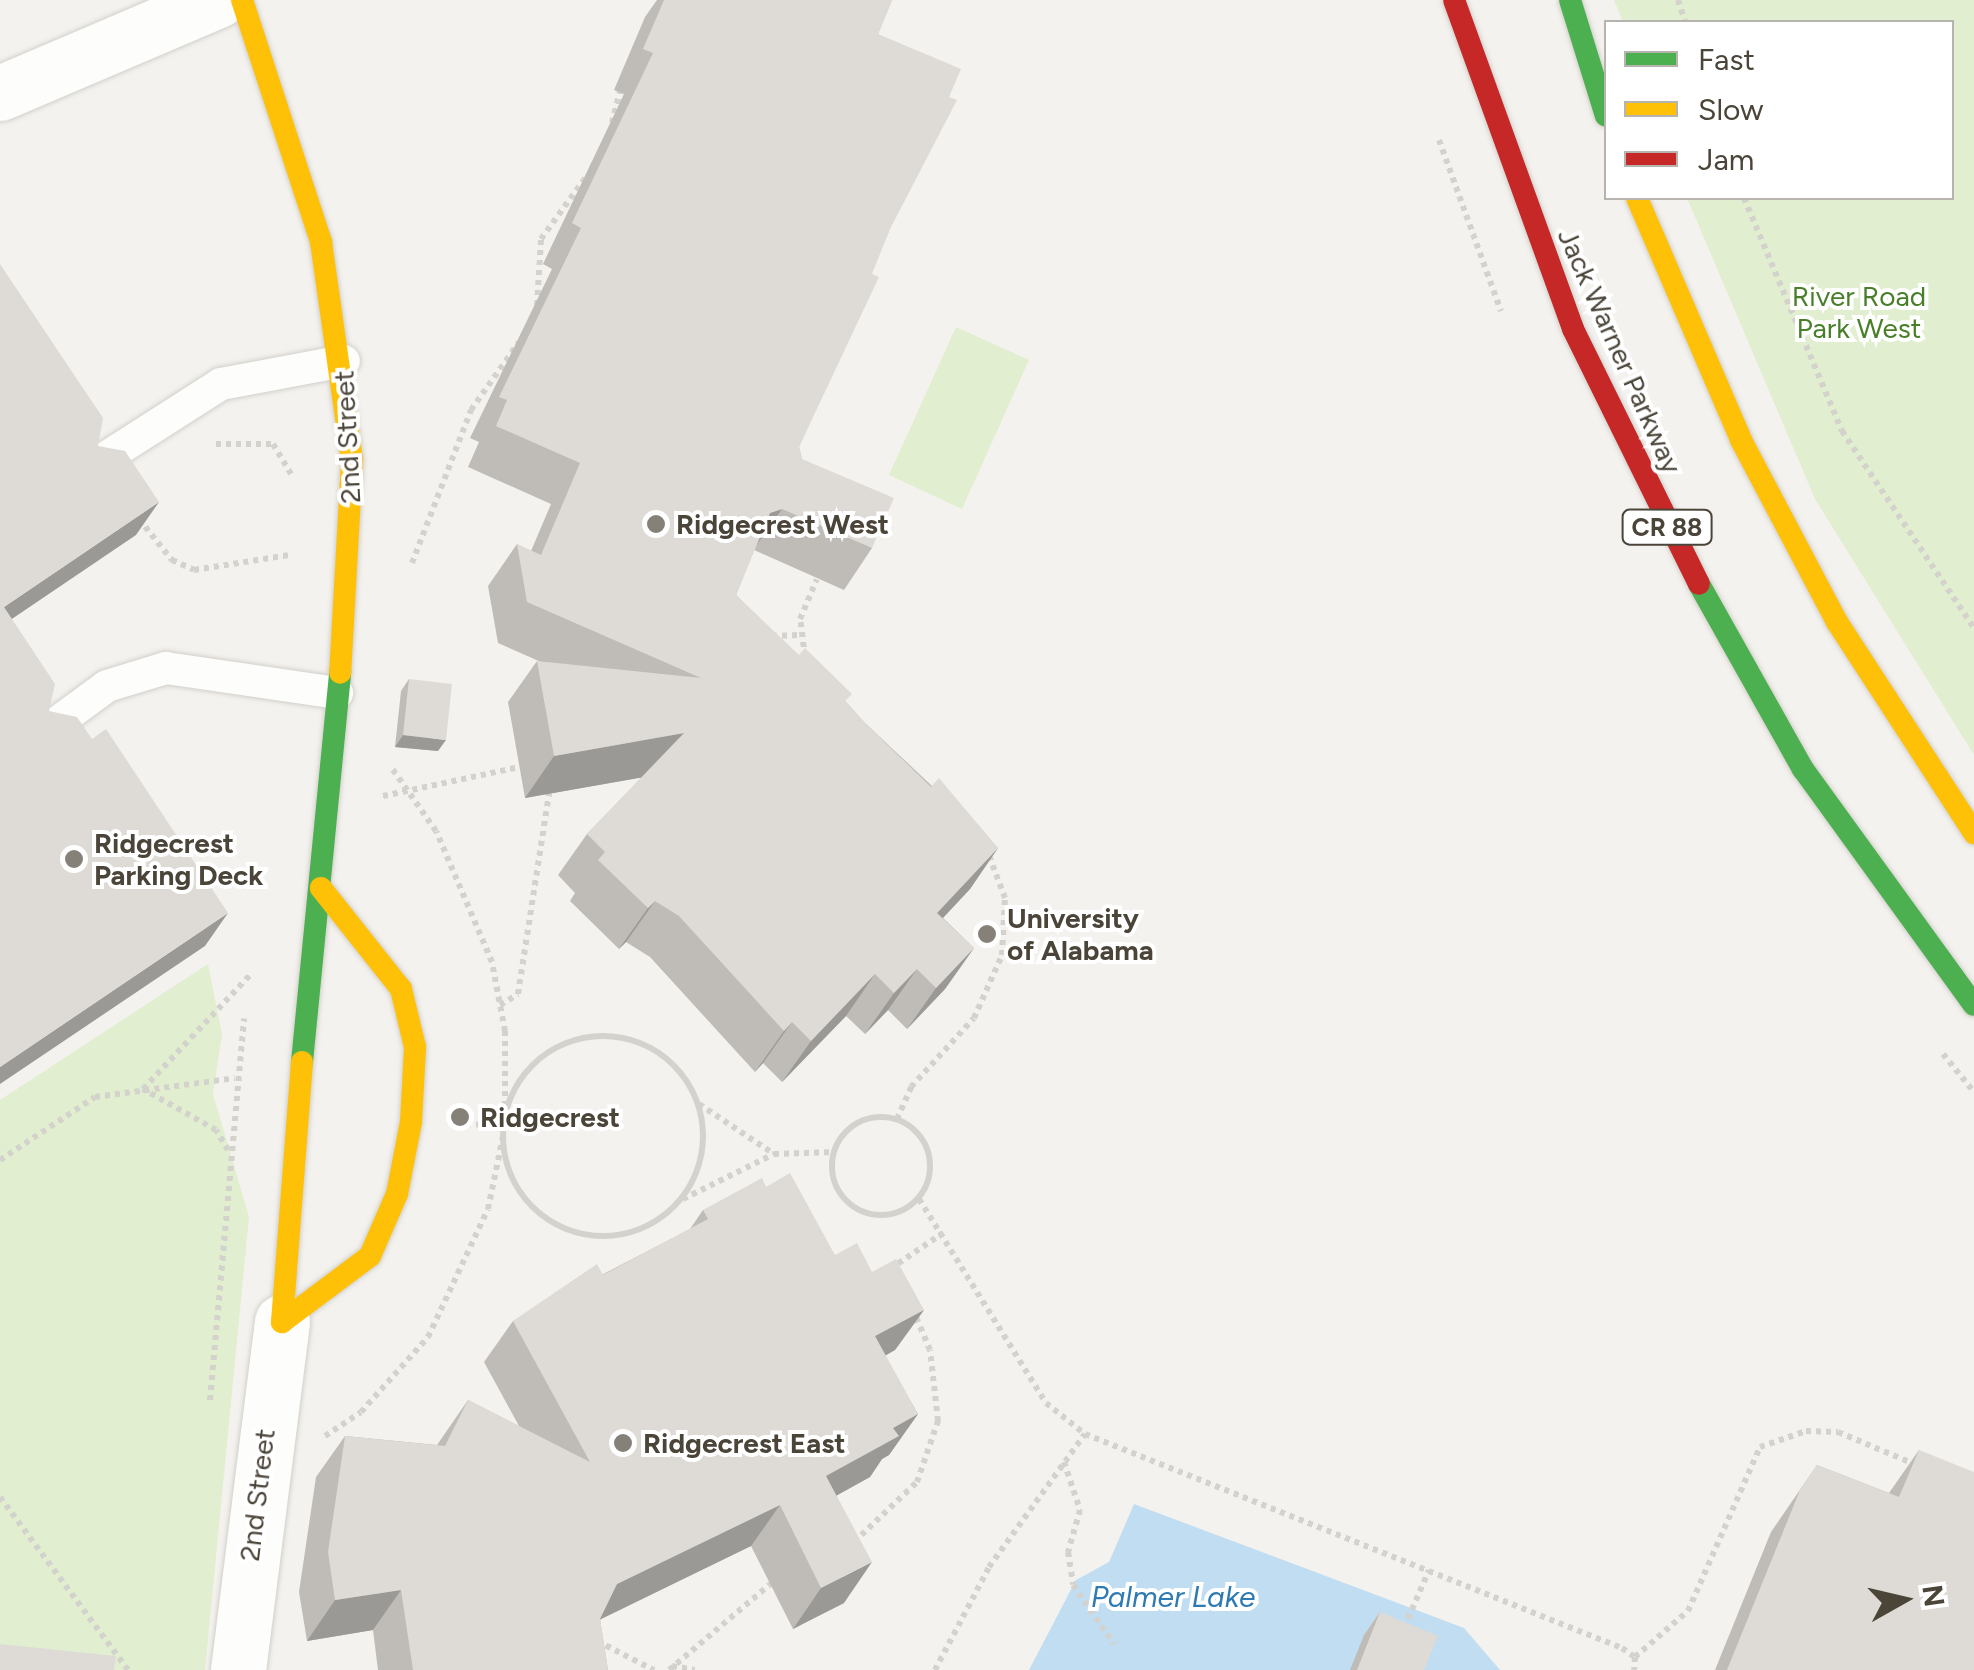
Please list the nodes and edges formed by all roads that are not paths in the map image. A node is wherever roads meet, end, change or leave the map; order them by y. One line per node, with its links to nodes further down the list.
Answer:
1 (218, 0): 5 (street)
2 (242, 0): 8 (main road, 2nd Street)
3 (1454, 0): 14 (main road, Jack Warner Parkway / CR 88)
4 (1570, 0): 6 (main road)
5 (0, 92)
6 (1604, 110)
7 (1638, 200): 12 (main road)
8 (344, 360): 9 (lane); 10 (main road, 2nd Street)
9 (91, 468)
10 (338, 694): 11 (lane); 13 (main road, 2nd Street)
11 (43, 733)
12 (1974, 833)
13 (321, 888): 15 (main road, 2nd Street); 15 (main road)
14 (1974, 1005)
15 (282, 1322): 16 (street, 2nd Street)
16 (238, 1670)

